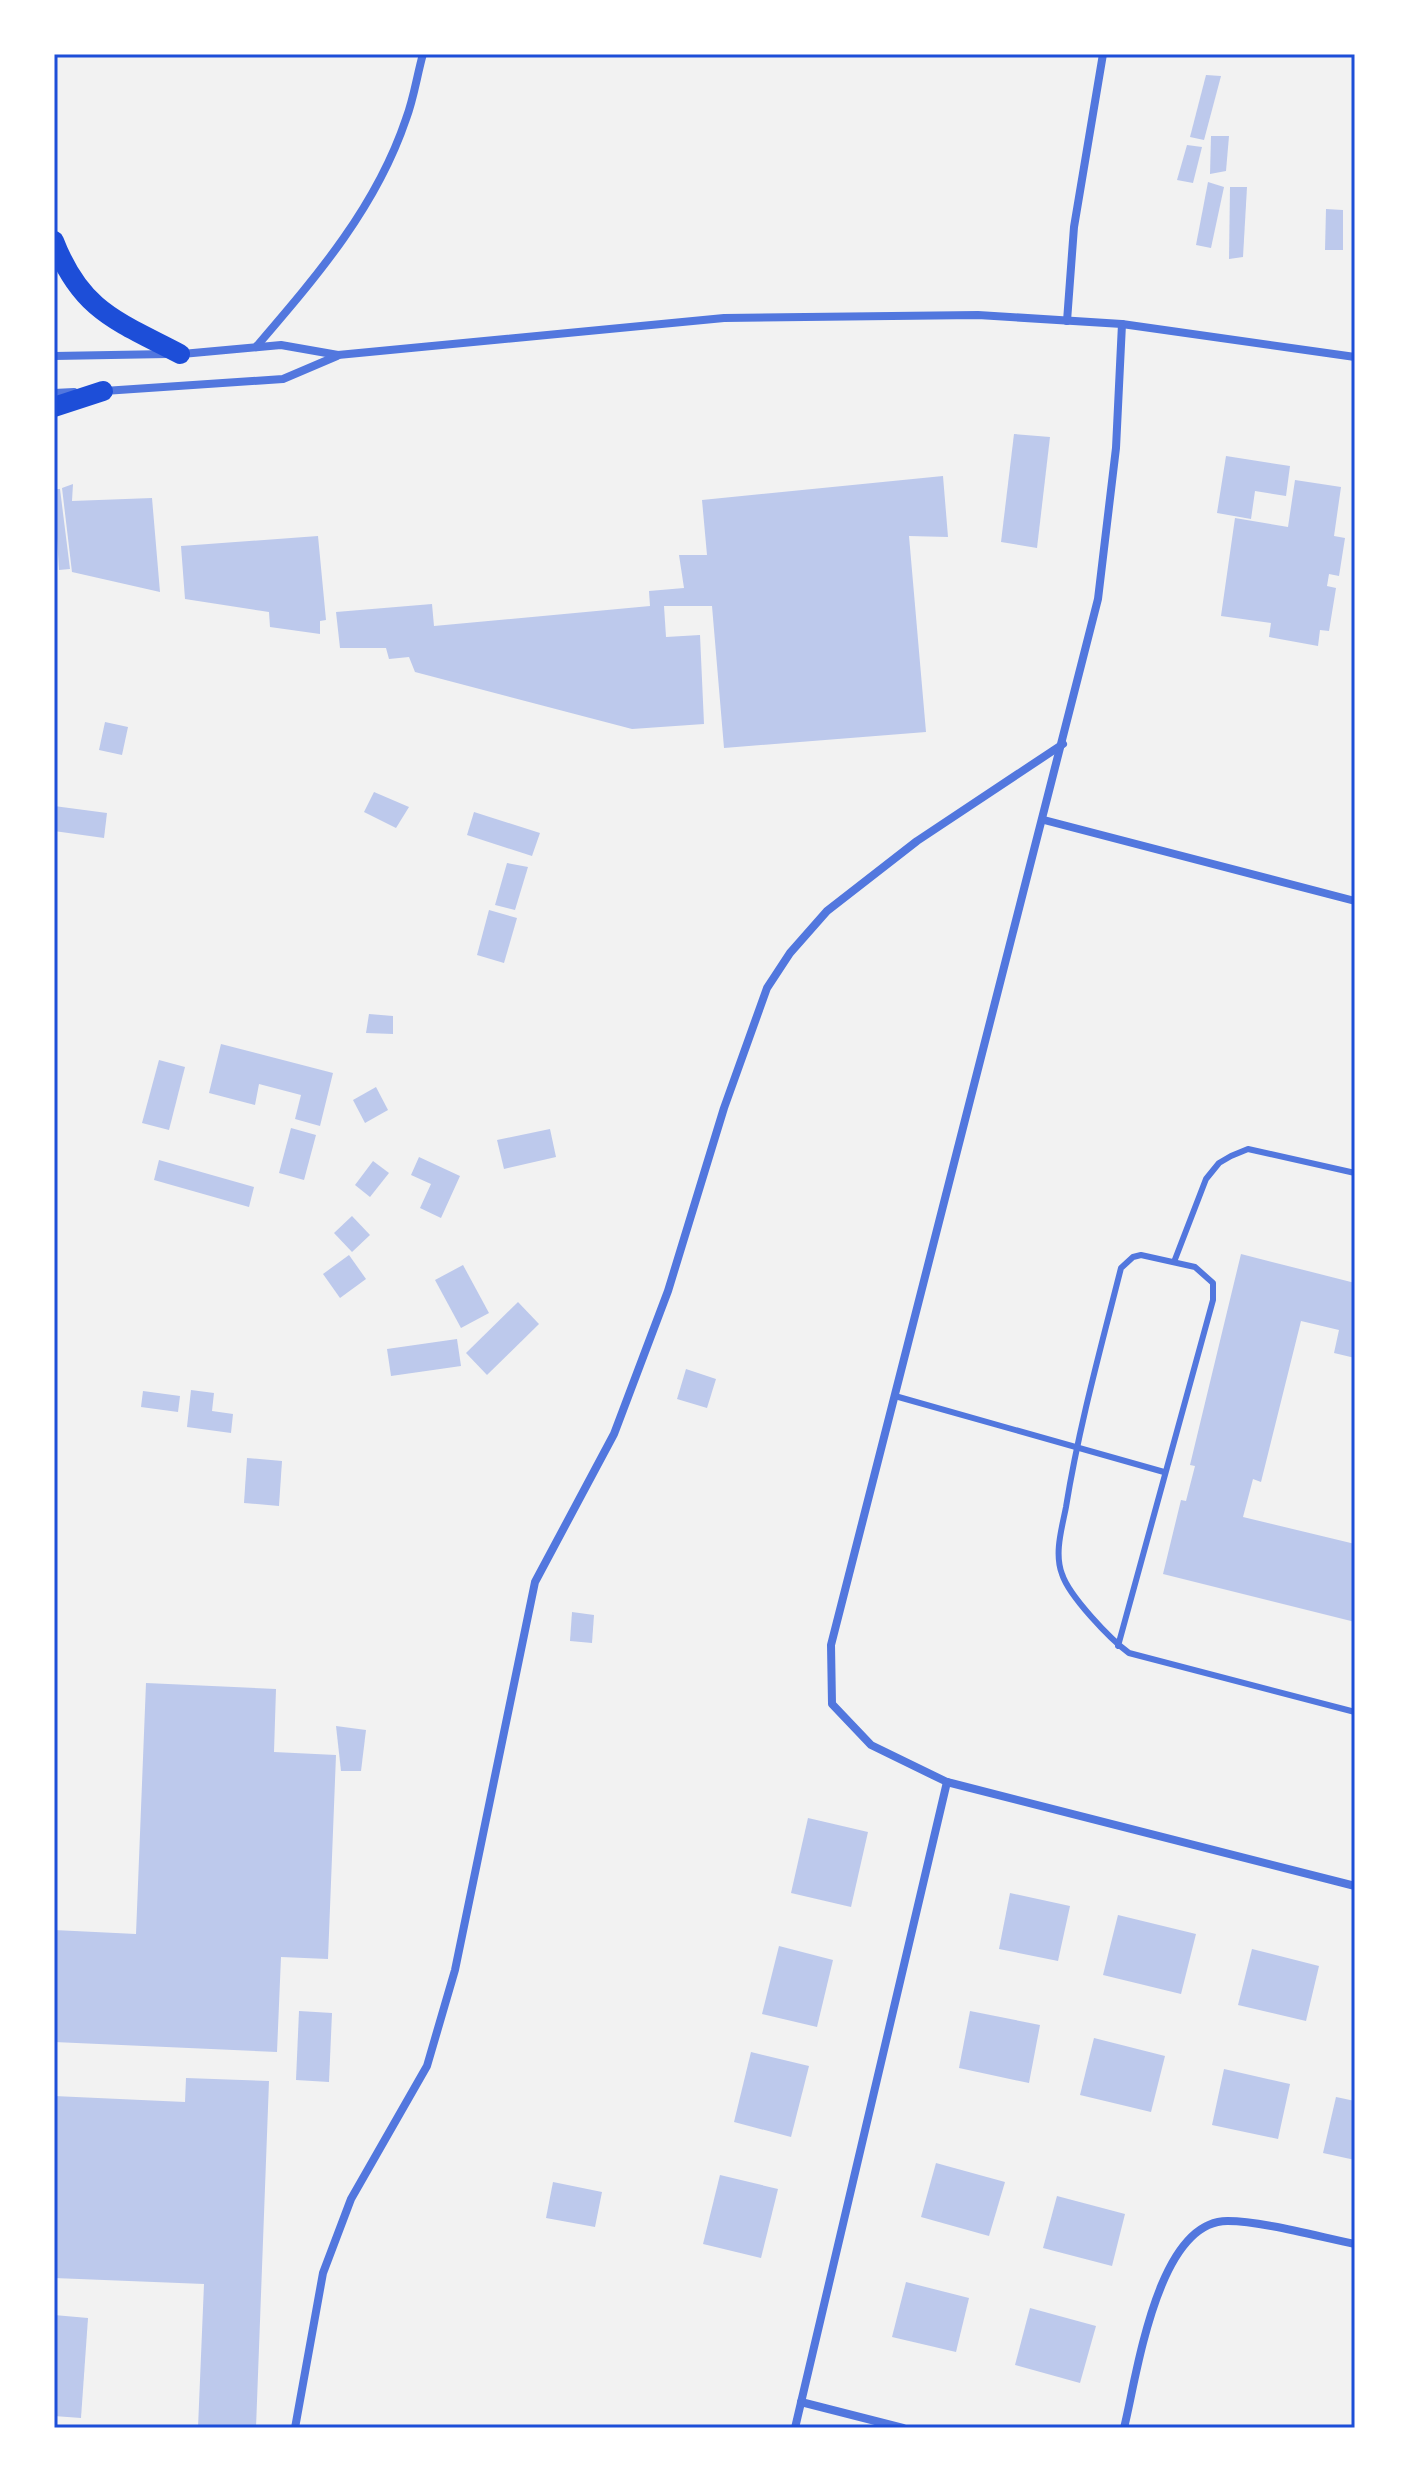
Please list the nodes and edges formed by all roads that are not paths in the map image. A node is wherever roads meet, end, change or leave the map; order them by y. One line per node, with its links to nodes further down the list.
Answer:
1 (423, 54): 6 (street)
2 (1103, 54): 4 (street)
3 (54, 241): 7 (main road)
4 (1067, 321): 5 (street); 8 (street)
5 (1122, 324): 10 (street); 14 (street)
6 (256, 347): 7 (street); 8 (street)
7 (180, 354): 9 (street)
8 (338, 355): 11 (street)
9 (54, 356)
10 (1355, 357)
11 (103, 391): 12 (street); 13 (main road)
12 (54, 393)
13 (54, 407)
14 (1063, 744): 15 (street); 28 (street)
15 (1044, 820): 16 (street); 19 (street)
16 (1355, 901)
17 (1355, 1173): 18 (lane)
18 (1174, 1262): 20 (lane); 21 (lane)
19 (895, 1396): 20 (lane); 24 (street)
20 (1075, 1447): 21 (lane); 22 (lane)
21 (1164, 1472): 22 (lane)
22 (1118, 1646): 23 (lane)
23 (1355, 1712)
24 (947, 1782): 25 (street); 27 (street)
25 (1355, 1886)
26 (1355, 2244): 31 (street)
27 (801, 2402): 29 (street); 30 (street)
28 (295, 2428)
29 (795, 2428)
30 (903, 2428)
31 (1124, 2428)

